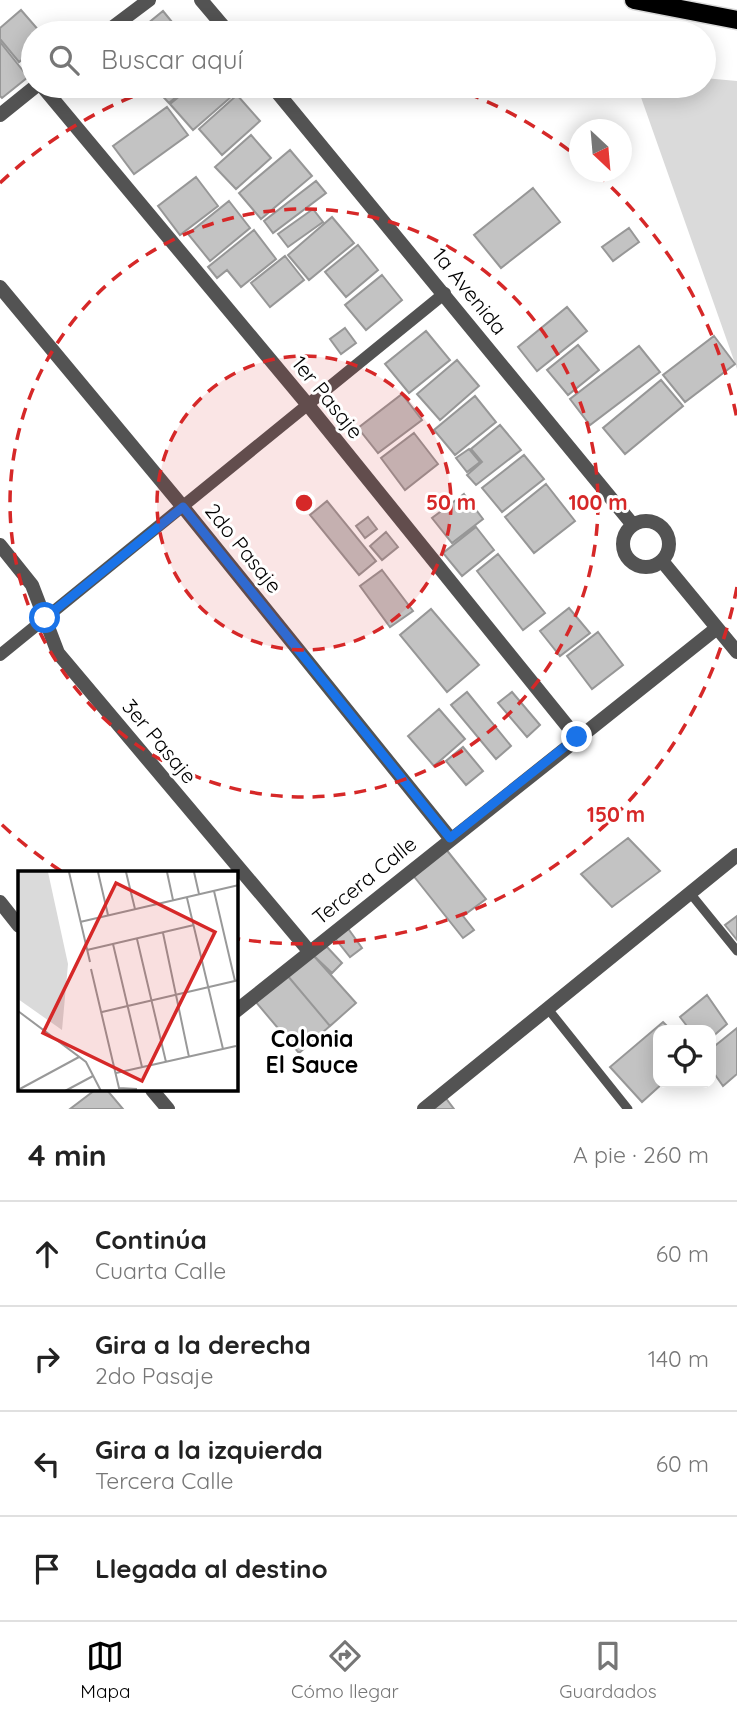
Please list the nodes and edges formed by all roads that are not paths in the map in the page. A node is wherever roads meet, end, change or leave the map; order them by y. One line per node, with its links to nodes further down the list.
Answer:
1 (149, 0): 5 (street)
2 (201, 0): 6 (street)
3 (634, 0): 4 (main road)
4 (737, 20)
5 (121, 21)
6 (219, 21)
7 (21, 98): 10 (street)
8 (52, 98): 13 (street, 1er Pasaje)
9 (282, 98): 12 (street, 1a Avenida)
10 (0, 115)
11 (0, 287): 14 (street, 2do Pasaje)
12 (445, 293): 13 (street); 15 (street, 1a Avenida)
13 (308, 405): 14 (street); 22 (street, 1er Pasaje)
14 (183, 507): 18 (street); 23 (street, 2do Pasaje)
15 (633, 526): 17 (street); 17 (street)
16 (0, 545): 18 (street, 3er Pasaje)
17 (662, 561): 19 (street)
18 (45, 618): 21 (street); 28 (street, 3er Pasaje)
19 (717, 628): 20 (street); 22 (street, Tercera Calle)
20 (737, 652)
21 (0, 655)
22 (577, 737): 23 (street, Tercera Calle)
23 (450, 838): 28 (street, Tercera Calle)
24 (737, 855): 25 (street)
25 (691, 893): 29 (lane); 31 (street)
26 (0, 902): 27 (street)
27 (18, 925)
28 (309, 951): 30 (street, Tercera Calle)
29 (737, 951)
30 (238, 1009)
31 (548, 1009): 34 (street); 35 (lane)
32 (154, 1092): 33 (street)
33 (168, 1109)
34 (424, 1109)
35 (628, 1109)

